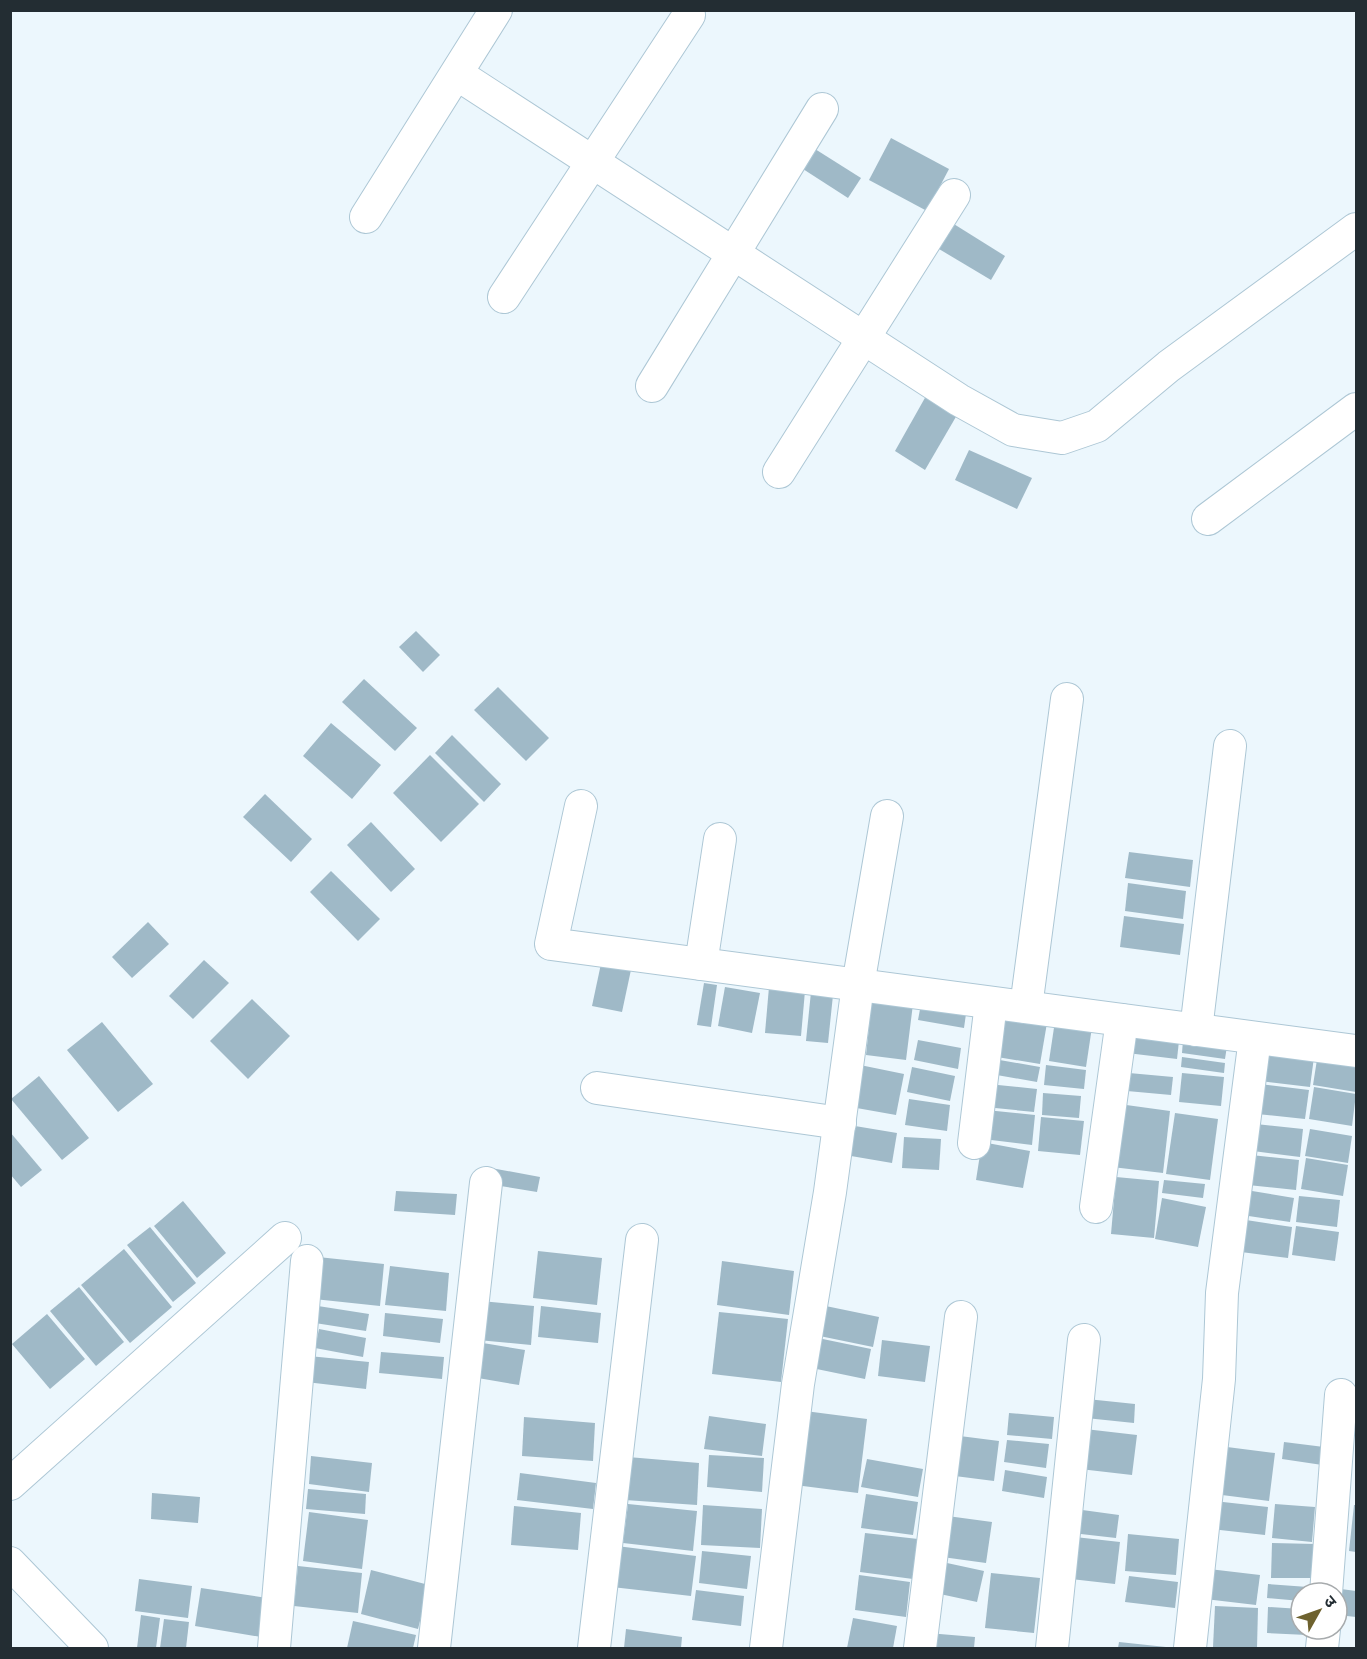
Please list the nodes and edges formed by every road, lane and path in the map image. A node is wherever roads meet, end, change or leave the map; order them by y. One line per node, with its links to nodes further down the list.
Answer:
1 (496, 10): 3 (street)
2 (689, 15): 5 (street)
3 (457, 74): 5 (street); 7 (street)
4 (822, 109): 9 (street)
5 (593, 162): 9 (street); 10 (street)
6 (954, 195): 11 (street)
7 (366, 217)
8 (1356, 229): 11 (street)
9 (733, 254): 11 (street); 12 (street)
10 (504, 297)
11 (864, 338): 14 (street)
12 (652, 386)
13 (1356, 409): 15 (street)
14 (780, 472)
15 (1208, 519)
16 (1068, 699): 24 (street)
17 (1230, 746): 26 (street)
18 (582, 806): 21 (street)
19 (887, 816): 22 (street)
20 (720, 838): 21 (street)
21 (701, 964): 22 (street)
22 (858, 985): 23 (street); 30 (street)
23 (992, 1003): 24 (street); 31 (street)
24 (1026, 1007): 25 (street)
25 (1122, 1020): 26 (street); 33 (street)
26 (1196, 1030): 27 (street)
27 (1255, 1038): 28 (street); 50 (street)
28 (1356, 1051)
29 (597, 1088): 30 (street)
30 (840, 1123): 47 (street)
31 (974, 1143)
32 (486, 1183): 45 (street)
33 (1096, 1207)
34 (285, 1238): 40 (street)
35 (642, 1240): 46 (street)
36 (307, 1261): 44 (street)
37 (961, 1317): 48 (street)
38 (1084, 1340): 49 (street)
39 (1341, 1395): 42 (street)
40 (10, 1484)
41 (10, 1563): 43 (street)
42 (1327, 1581)
43 (92, 1648)
44 (274, 1648)
45 (434, 1648)
46 (594, 1648)
47 (766, 1648)
48 (920, 1648)
49 (1052, 1648)
50 (1190, 1648)

